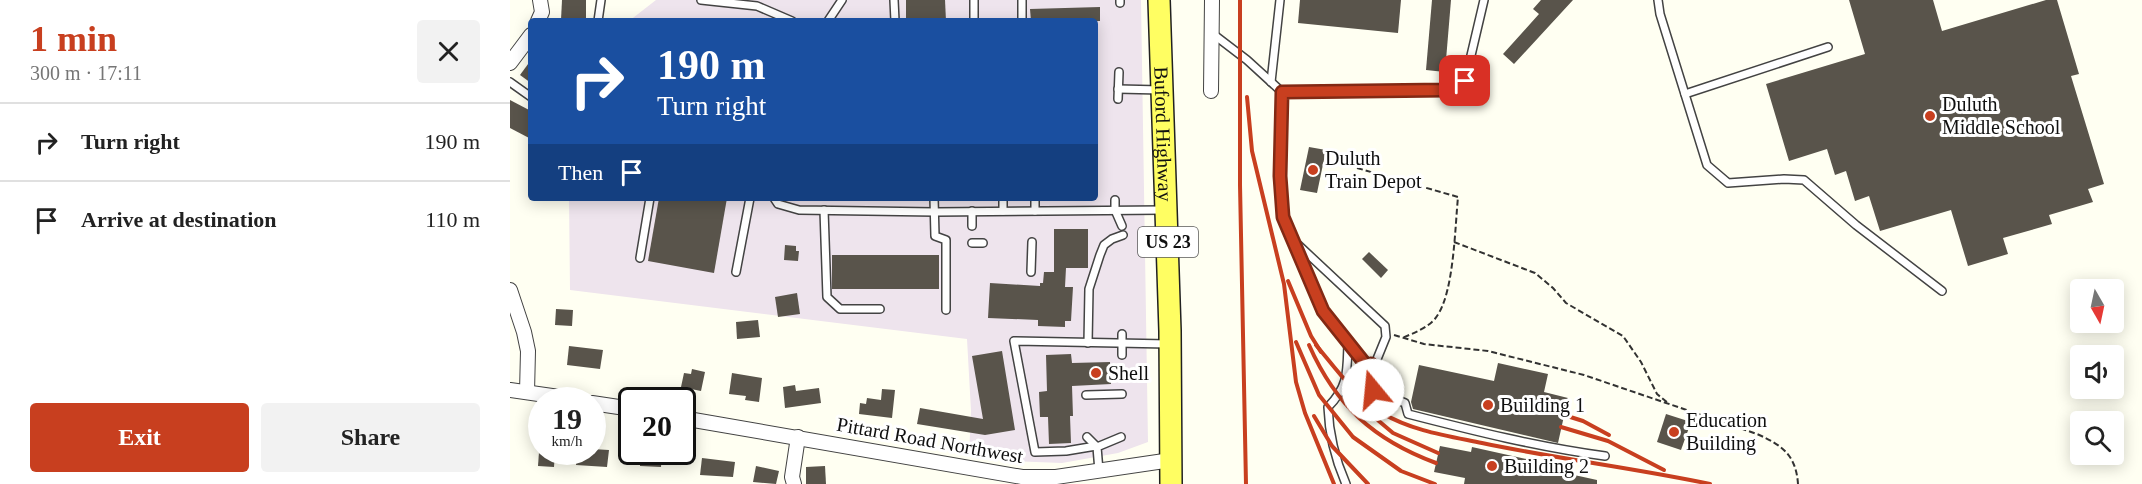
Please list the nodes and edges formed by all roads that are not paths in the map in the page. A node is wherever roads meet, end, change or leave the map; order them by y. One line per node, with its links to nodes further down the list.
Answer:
1 (540, 0): 13 (street)
2 (601, 0): 14 (lane)
3 (701, 0): 15 (lane)
4 (842, 0): 16 (lane)
5 (894, 0): 17 (lane)
6 (974, 0): 18 (lane)
7 (1022, 0): 19 (lane)
8 (1159, 0): 28 (main road, Buford Highway / US 23)
9 (1212, 0): 20 (street)
10 (1280, 0): 26 (lane)
11 (1484, 0): 30 (lane)
12 (1658, 0): 31 (lane)
13 (539, 18)
14 (598, 18)
15 (785, 18)
16 (830, 18)
17 (895, 18)
18 (974, 18)
19 (1022, 18)
20 (1210, 33): 26 (lane); 29 (street)
21 (516, 46): 23 (street)
22 (1828, 47): 31 (lane)
23 (510, 63)
24 (1119, 72): 27 (lane)
25 (510, 82): 32 (lane)
26 (1271, 82): 30 (lane)
27 (1118, 88): 28 (lane); 33 (lane)
28 (1162, 90): 45 (main road, Buford Highway / US 23)
29 (1212, 91)
30 (1282, 92): 55 (lane)
31 (1685, 94): 63 (lane)
32 (528, 95)
33 (1118, 99)
34 (1115, 200): 44 (lane)
35 (650, 201): 59 (lane)
36 (749, 201): 60 (lane)
37 (776, 201): 42 (lane)
38 (788, 201): 42 (lane)
39 (934, 201): 49 (lane)
40 (1003, 201): 47 (lane)
41 (1035, 201): 48 (lane)
42 (785, 206): 43 (lane)
43 (824, 210): 49 (lane); 53 (lane)
44 (1115, 210): 45 (lane); 48 (lane); 51 (lane)
45 (1167, 210): 70 (main road, Buford Highway / US 23)
46 (972, 211): 47 (lane); 49 (lane); 50 (lane)
47 (1003, 211): 48 (lane)
48 (1035, 211)
49 (934, 212): 65 (lane)
50 (972, 226)
51 (1122, 226)
52 (1123, 235): 67 (lane)
53 (825, 237): 54 (lane); 64 (lane)
54 (834, 237)
55 (1293, 240): 69 (lane); 72 (lane)
56 (1032, 242): 61 (lane)
57 (972, 243): 58 (lane)
58 (983, 243)
59 (640, 258)
60 (736, 272)
61 (1031, 272)
62 (510, 290): 74 (street)
63 (1942, 291)
64 (880, 309)
65 (946, 310)
66 (1122, 334): 68 (lane)
67 (1088, 343): 68 (lane); 81 (lane)
68 (1122, 343): 70 (lane); 71 (lane)
69 (1348, 343): 72 (lane); 88 (lane)
70 (1170, 344): 83 (main road, Buford Highway / US 23)
71 (1122, 355)
72 (1371, 364): 82 (lane)
73 (510, 390): 74 (street)
74 (527, 392)
75 (1122, 394): 76 (lane)
76 (1086, 395)
77 (696, 420): 78 (street, Pittard Road Northwest)
78 (798, 437): 85 (street, Pittard Road Northwest); 86 (street)
79 (1087, 437): 81 (lane)
80 (1121, 437): 81 (lane)
81 (1096, 446): 84 (lane)
82 (1605, 456)
83 (1171, 460): 84 (street, Pittard Road Northwest); 87 (main road, Buford Highway / US 23)
84 (1099, 471): 85 (street, Pittard Road Northwest)
85 (1056, 480)
86 (794, 484)
87 (1171, 484)
88 (1346, 484)

